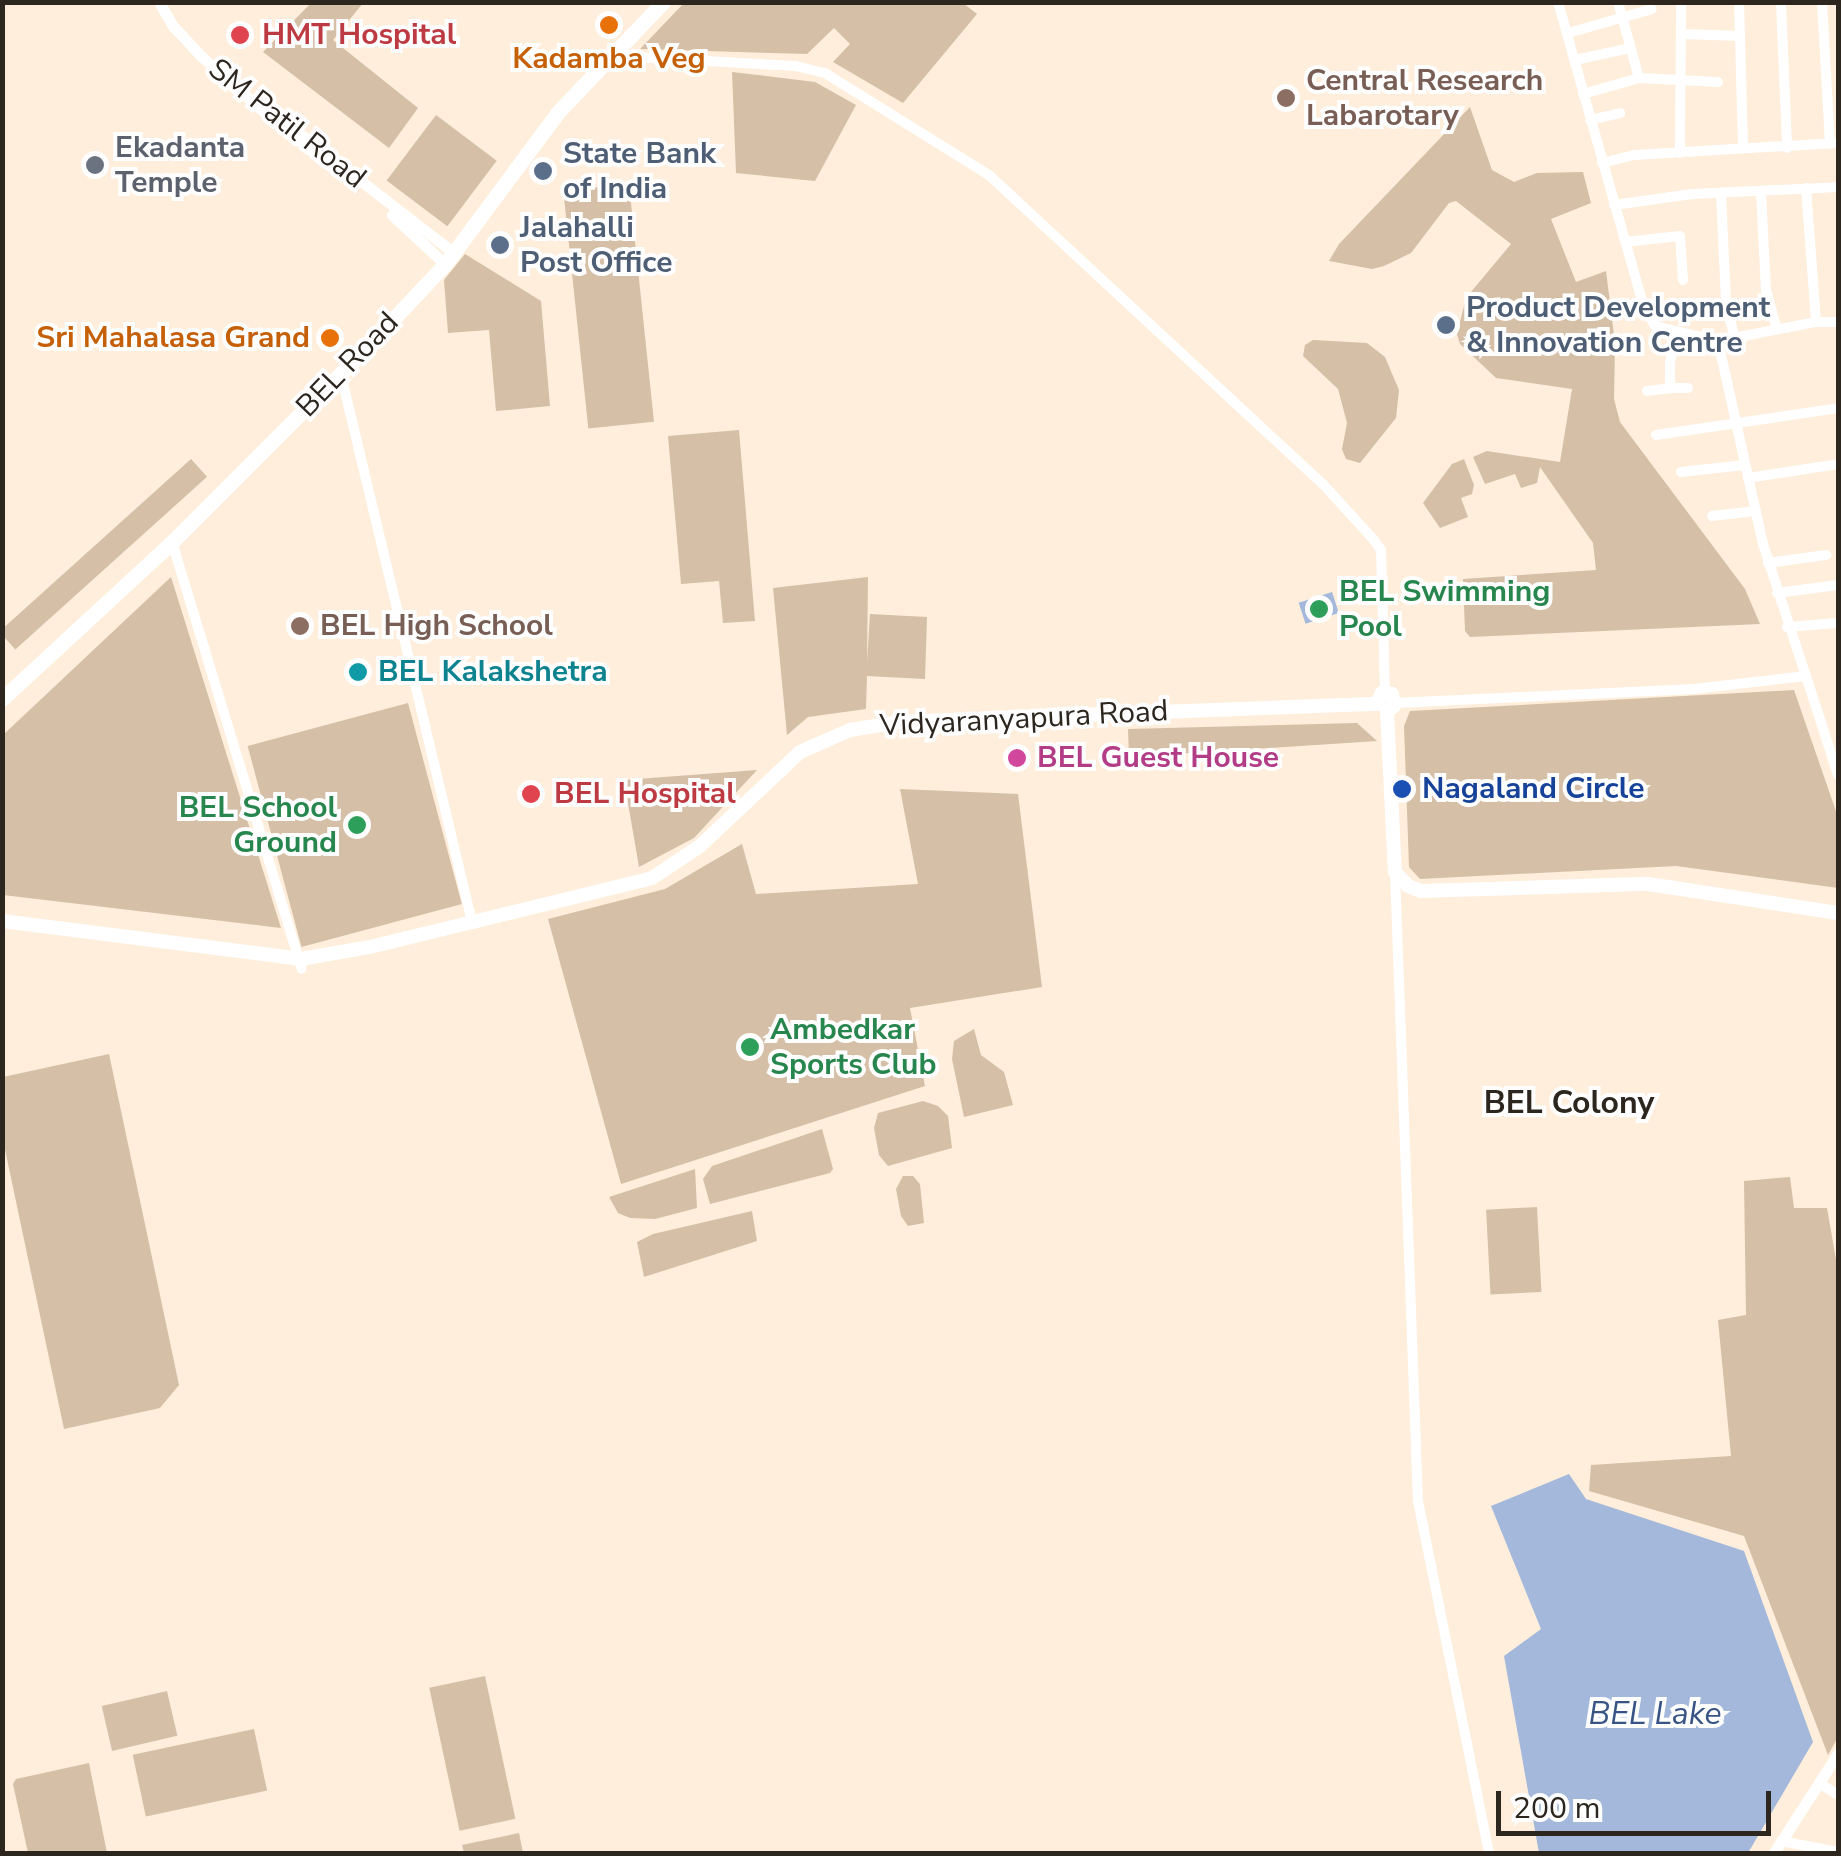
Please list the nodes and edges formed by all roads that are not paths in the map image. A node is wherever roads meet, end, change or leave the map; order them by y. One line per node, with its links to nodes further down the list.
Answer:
1 (159, 2): 21 (street, SM Patil Road)
2 (663, 2): 35 (main road, BEL Road)
3 (1558, 2): 11 (street)
4 (1618, 2): 10 (street)
5 (1682, 2): 12 (street)
6 (1738, 2): 13 (street)
7 (1781, 2): 26 (street)
8 (1822, 2): 24 (street)
9 (1652, 8): 10 (street)
10 (1622, 16): 11 (street); 14 (street)
11 (1568, 33): 16 (street)
12 (1682, 34): 13 (street); 18 (street)
13 (1740, 36): 25 (street)
14 (1630, 48): 16 (street); 17 (street)
15 (634, 57): 66 (street)
16 (1575, 60): 20 (street)
17 (1638, 78): 18 (street); 20 (street)
18 (1681, 82): 19 (street); 27 (street)
19 (1718, 82)
20 (1583, 94): 23 (street)
21 (257, 106): 35 (street, SM Patil Road); 35 (street, SM Patil Road)
22 (1620, 112): 23 (street)
23 (1590, 120): 28 (street)
24 (1834, 144): 26 (street)
25 (1743, 148): 26 (street); 27 (street)
26 (1787, 148)
27 (1680, 153): 28 (street)
28 (1602, 163): 33 (street)
29 (1838, 187): 30 (street)
30 (1806, 188): 31 (street); 39 (street)
31 (1761, 192): 32 (street); 41 (street)
32 (1721, 194): 33 (street); 43 (street)
33 (1614, 204): 34 (street)
34 (1625, 242): 36 (street); 38 (street)
35 (450, 258): 45 (main road, BEL Road)
36 (1683, 280)
37 (1711, 309): 38 (street)
38 (1653, 322): 42 (street)
39 (1816, 322): 40 (street); 41 (street)
40 (1838, 322)
41 (1777, 330): 43 (street)
42 (1677, 334): 44 (street); 46 (street)
43 (1735, 338): 44 (street)
44 (1718, 342): 50 (street)
45 (340, 375): 57 (main road, BEL Road); 71 (street)
46 (1670, 388): 47 (street); 48 (street)
47 (1688, 388)
48 (1648, 391)
49 (1838, 408): 50 (street)
50 (1736, 424): 51 (street); 54 (street)
51 (1656, 435)
52 (1838, 464): 54 (street)
53 (1680, 472): 54 (street)
54 (1747, 472): 55 (street)
55 (1756, 512): 56 (street); 59 (street)
56 (1712, 516)
57 (172, 542): 65 (main road, BEL Road); 73 (street)
58 (1826, 555): 59 (street)
59 (1768, 563): 61 (street)
60 (1837, 585): 61 (street)
61 (1777, 593): 63 (street)
62 (1838, 623): 63 (street)
63 (1787, 628): 64 (street)
64 (1806, 676): 66 (street); 67 (street)
65 (2, 699)
66 (1386, 703): 69 (main road); 71 (main road, Vidyaranyapura Road)
67 (1832, 736): 68 (street)
68 (1838, 775)
69 (1395, 872): 70 (main road); 79 (street)
70 (1838, 913)
71 (472, 922): 73 (main road, Vidyaranyapura Road)
72 (2, 924): 73 (main road, Vidyaranyapura Road)
73 (302, 964)
74 (1838, 1752): 75 (street)
75 (1819, 1782): 76 (street); 77 (street)
76 (1838, 1795)
77 (1782, 1841): 78 (street); 80 (street)
78 (1838, 1852)
79 (1489, 1854)
80 (1773, 1854)

